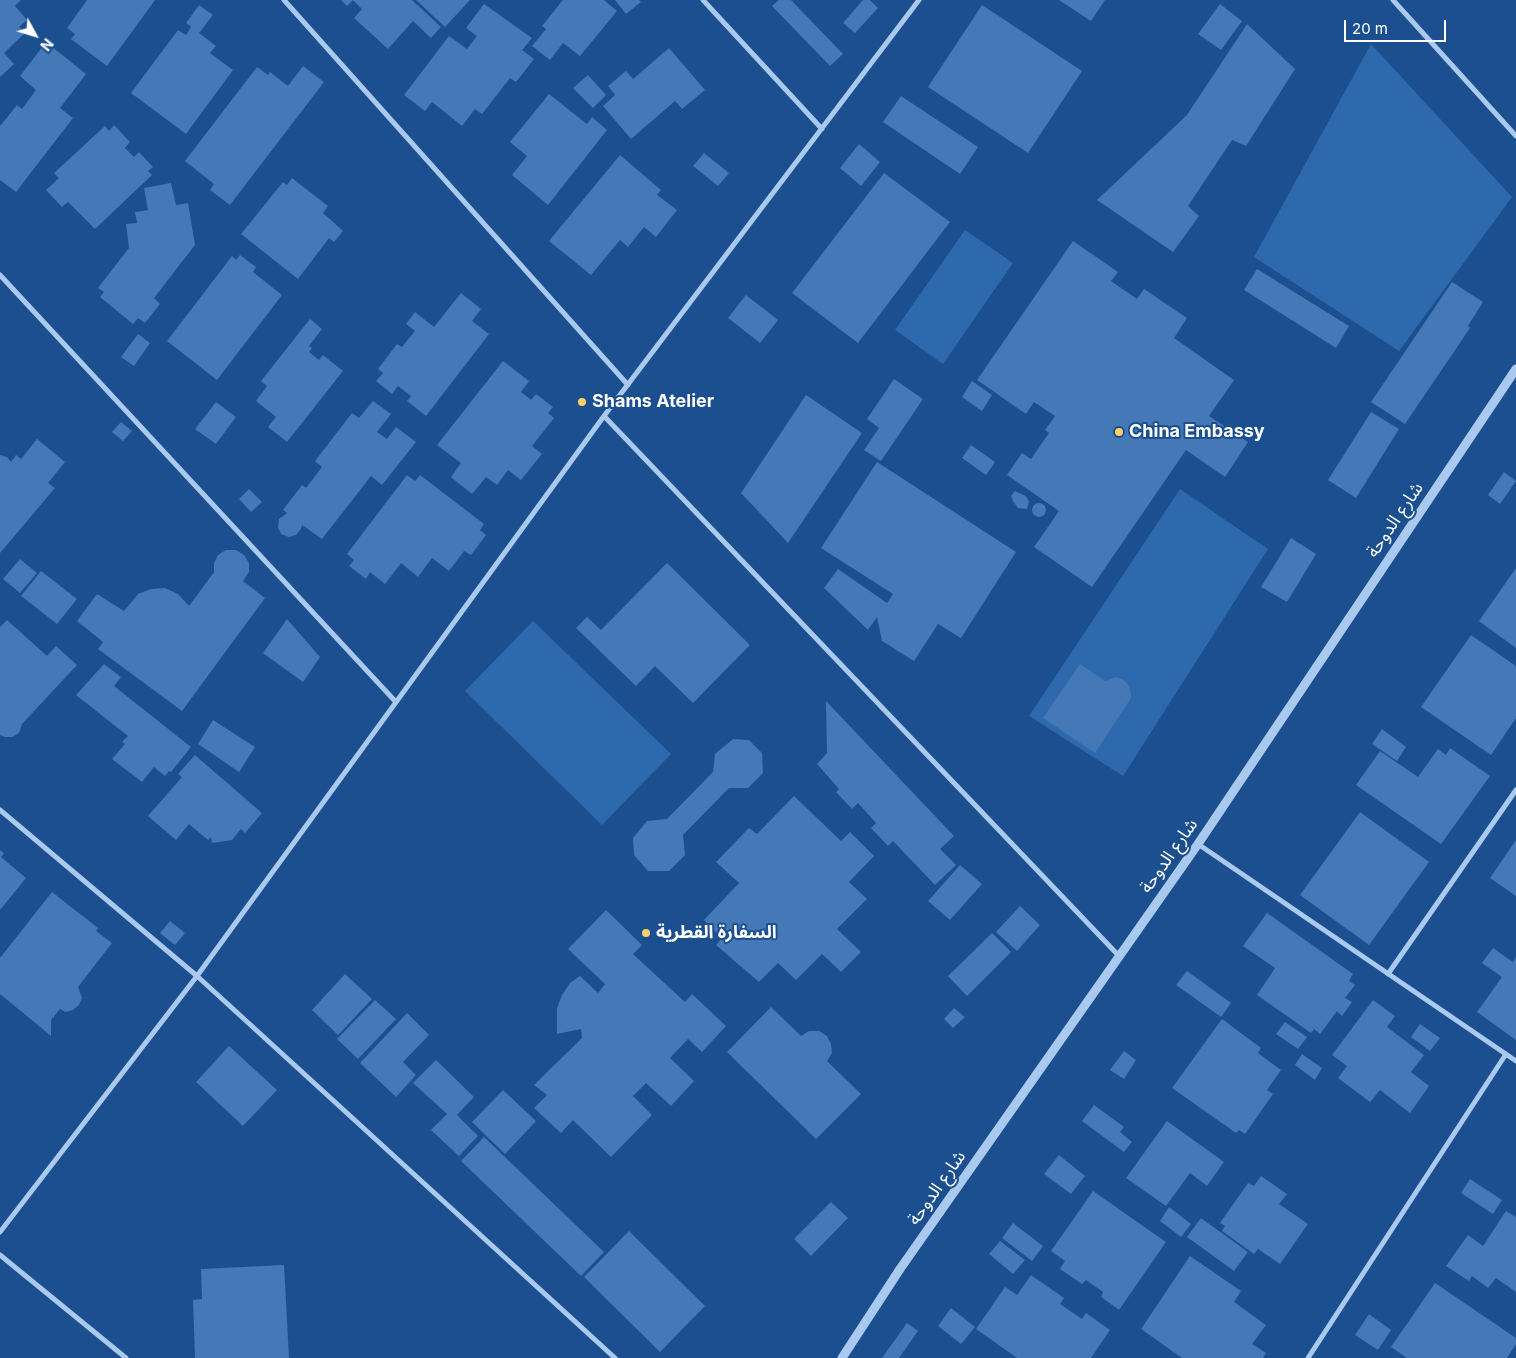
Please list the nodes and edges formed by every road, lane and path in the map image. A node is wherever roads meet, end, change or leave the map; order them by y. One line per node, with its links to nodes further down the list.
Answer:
1 (284, 0): 9 (street)
2 (704, 0): 5 (street)
3 (919, 0): 5 (street)
4 (1393, 0): 6 (street)
5 (822, 129): 9 (street)
6 (1516, 136)
7 (0, 275): 11 (street)
8 (1516, 368): 14 (street, شارع الدوحة)
9 (628, 385): 10 (street)
10 (604, 416): 11 (street); 15 (street)
11 (395, 701): 17 (street)
12 (1516, 790): 16 (street)
13 (0, 810): 17 (street)
14 (1198, 844): 15 (street, شارع الدوحة); 16 (street)
15 (1120, 956): 24 (street, شارع الدوحة)
16 (1388, 974): 18 (street)
17 (197, 976): 20 (street); 23 (street)
18 (1506, 1054): 19 (street); 25 (street)
19 (1516, 1061)
20 (0, 1232)
21 (0, 1255): 22 (street)
22 (126, 1358)
23 (615, 1358)
24 (842, 1358)
25 (1308, 1358)

